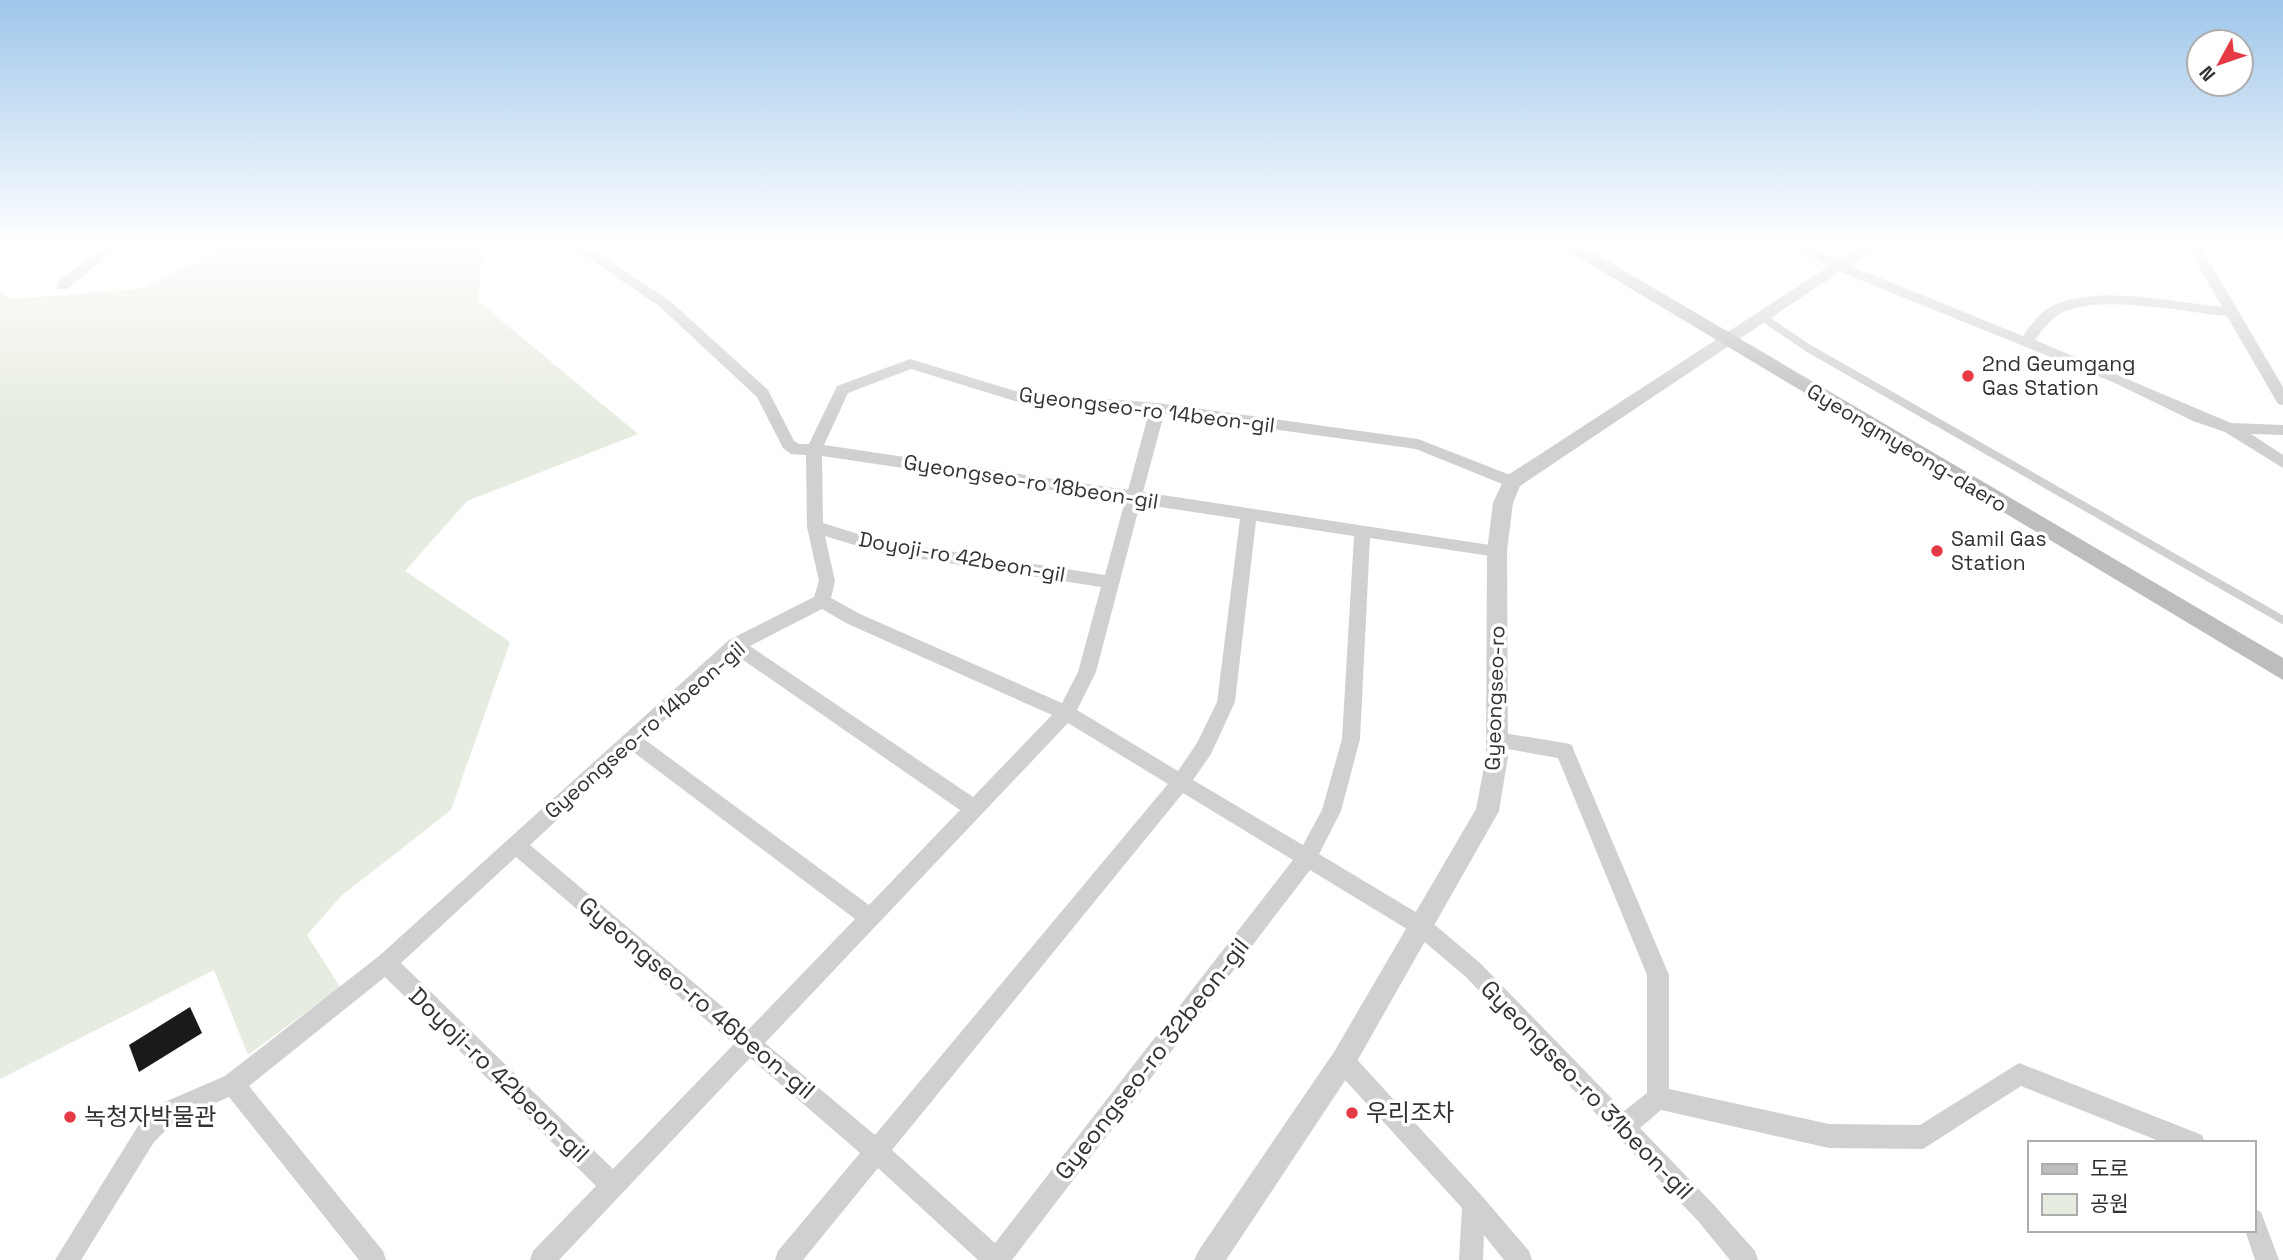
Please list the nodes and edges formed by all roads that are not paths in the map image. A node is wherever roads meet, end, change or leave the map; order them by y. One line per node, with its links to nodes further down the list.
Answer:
1 (666, 305): 16 (street, Gyeongseo-ro 18beon-gil)
2 (1666, 305): 10 (main road, Gyeongmyeong-daero)
3 (1781, 305): 9 (street)
4 (1933, 305): 11 (street)
5 (2070, 305): 11 (street)
6 (2135, 305): 8 (street)
7 (2229, 305): 8 (street)
8 (2233, 312): 12 (street)
9 (1762, 317): 10 (street); 26 (lane)
10 (1726, 341): 18 (street); 28 (main road, Gyeongmyeong-daero)
11 (2026, 342): 14 (street)
12 (2283, 400)
13 (1158, 408): 16 (street, Gyeongseo-ro 14beon-gil); 18 (street, Gyeongseo-ro 14beon-gil); 19 (street)
14 (2230, 428): 15 (street); 17 (street)
15 (2283, 430)
16 (814, 449): 19 (street, Gyeongseo-ro 18beon-gil); 21 (street, Gyeongseo-ro 14beon-gil)
17 (2283, 462)
18 (1512, 482): 23 (street, Gyeongseo-ro)
19 (1134, 498): 20 (street, Gyeongseo-ro 18beon-gil); 24 (street)
20 (1249, 515): 22 (street, Gyeongseo-ro 18beon-gil); 32 (street)
21 (815, 527): 24 (street, Doyoji-ro 42beon-gil); 25 (street, Gyeongseo-ro 14beon-gil)
22 (1362, 532): 23 (street, Gyeongseo-ro 18beon-gil); 35 (street)
23 (1497, 551): 31 (street, Gyeongseo-ro)
24 (1111, 582): 29 (street)
25 (822, 601): 27 (street, Gyeongseo-ro 14beon-gil); 29 (street)
26 (2283, 620)
27 (735, 645): 30 (street, Gyeongseo-ro 14beon-gil); 33 (street)
28 (2283, 670)
29 (1066, 713): 32 (street); 33 (street)
30 (631, 740): 34 (street, Gyeongseo-ro 14beon-gil); 36 (street)
31 (1497, 740): 37 (street, Gyeongseo-ro); 42 (street)
32 (1181, 782): 35 (street); 45 (street)
33 (974, 809): 36 (street)
34 (516, 845): 38 (street, Gyeongseo-ro 14beon-gil); 39 (street, Gyeongseo-ro 46beon-gil)
35 (1307, 858): 37 (street); 53 (street, Gyeongseo-ro 32beon-gil)
36 (870, 918): 39 (street)
37 (1422, 927): 40 (street, Gyeongseo-ro); 43 (street, Gyeongseo-ro 31beon-gil)
38 (386, 963): 41 (street, Gyeongseo-ro 14beon-gil); 46 (street, Doyoji-ro 42beon-gil)
39 (750, 1043): 45 (street, Gyeongseo-ro 46beon-gil); 46 (street)
40 (1343, 1061): 47 (street); 54 (street, Gyeongseo-ro)
41 (233, 1084): 49 (street); 50 (street, Gyeongseo-ro 14beon-gil)
42 (1658, 1098): 43 (street); 44 (street)
43 (1623, 1127): 57 (street, Gyeongseo-ro 31beon-gil)
44 (2189, 1141)
45 (877, 1152): 52 (street); 53 (street, Gyeongseo-ro 46beon-gil)
46 (613, 1186): 51 (street)
47 (1474, 1204): 55 (street); 56 (street)
48 (2255, 1226): 58 (street)
49 (370, 1259)
50 (67, 1260)
51 (542, 1260)
52 (787, 1260)
53 (996, 1260)
54 (1209, 1260)
55 (1471, 1260)
56 (1520, 1260)
57 (1745, 1260)
58 (2267, 1260)

